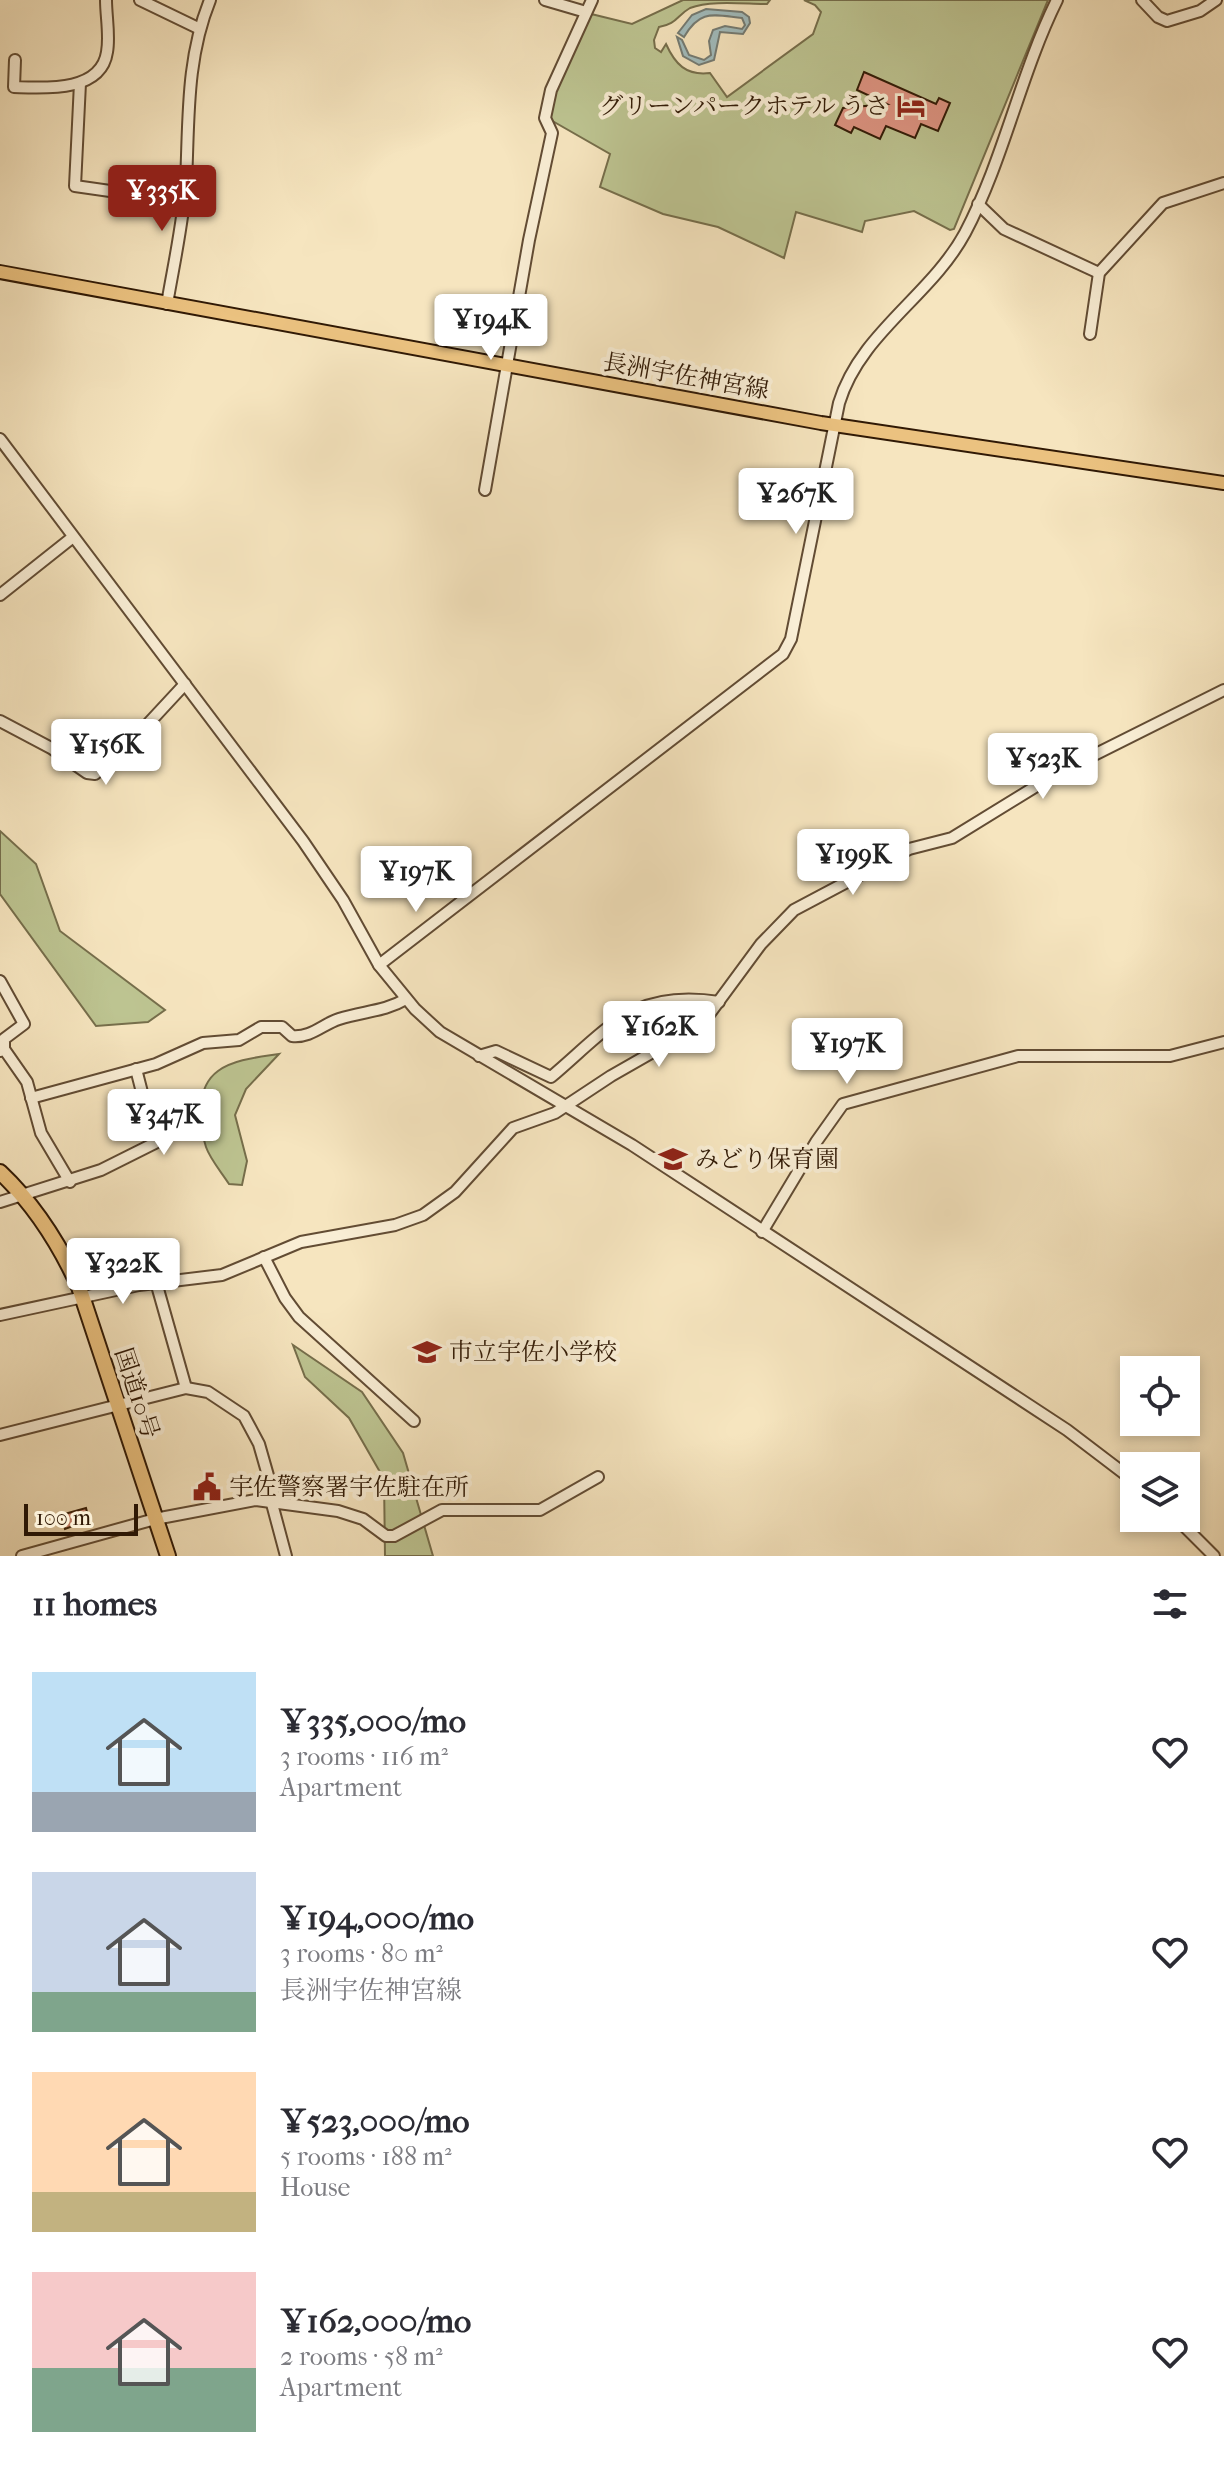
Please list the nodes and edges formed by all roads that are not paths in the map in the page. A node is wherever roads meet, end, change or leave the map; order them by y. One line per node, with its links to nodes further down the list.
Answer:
1 (106, 0): 12 (street)
2 (140, 0): 10 (street)
3 (210, 0): 10 (street)
4 (545, 0): 9 (street)
5 (592, 0): 9 (street)
6 (1057, 0): 15 (street)
7 (1142, 0): 8 (street)
8 (1216, 0)
9 (586, 12): 20 (street)
10 (198, 28): 14 (street)
11 (15, 60): 12 (street)
12 (80, 83): 14 (street)
13 (1224, 183): 17 (street)
14 (185, 194): 18 (street)
15 (978, 204): 17 (street); 21 (street)
16 (0, 272): 18 (main road, 長洲宇佐神宮線)
17 (1099, 273): 19 (street)
18 (167, 304): 20 (main road, 長洲宇佐神宮線)
19 (1090, 334)
20 (507, 365): 21 (main road, 長洲宇佐神宮線); 24 (street)
21 (835, 425): 23 (main road, 長洲宇佐神宮線); 30 (street)
22 (0, 439): 25 (street)
23 (1224, 483)
24 (485, 490)
25 (73, 537): 26 (street); 27 (street)
26 (0, 595)
27 (185, 684): 29 (street); 30 (street)
28 (1224, 690): 33 (street)
29 (0, 721)
30 (379, 965): 32 (street)
31 (0, 981): 35 (street)
32 (406, 999): 36 (street); 37 (street)
33 (719, 1002): 36 (street); 39 (street)
34 (1224, 1042): 44 (street)
35 (2, 1050): 38 (street)
36 (479, 1056): 39 (street)
37 (136, 1069): 38 (street); 41 (street)
38 (31, 1098): 41 (street)
39 (568, 1105): 44 (street); 45 (street)
40 (0, 1172): 42 (highway, 国道10号)
41 (70, 1182): 42 (street)
42 (24, 1196): 43 (street); 47 (highway, 国道10号)
43 (0, 1202)
44 (762, 1232): 53 (street)
45 (264, 1257): 46 (street); 51 (street)
46 (156, 1282): 47 (street); 49 (street)
47 (82, 1298): 48 (street); 50 (highway, 国道10号)
48 (0, 1315)
49 (186, 1388): 50 (street); 55 (street)
50 (118, 1406): 52 (street); 56 (highway, 国道10号)
51 (414, 1421)
52 (0, 1435)
53 (1120, 1470)
54 (598, 1477): 55 (street)
55 (273, 1500): 56 (street); 60 (street)
56 (155, 1519): 58 (street); 59 (highway, 国道10号)
57 (1190, 1532): 61 (street)
58 (25, 1556)
59 (168, 1556)
60 (286, 1556)
61 (1214, 1556)

